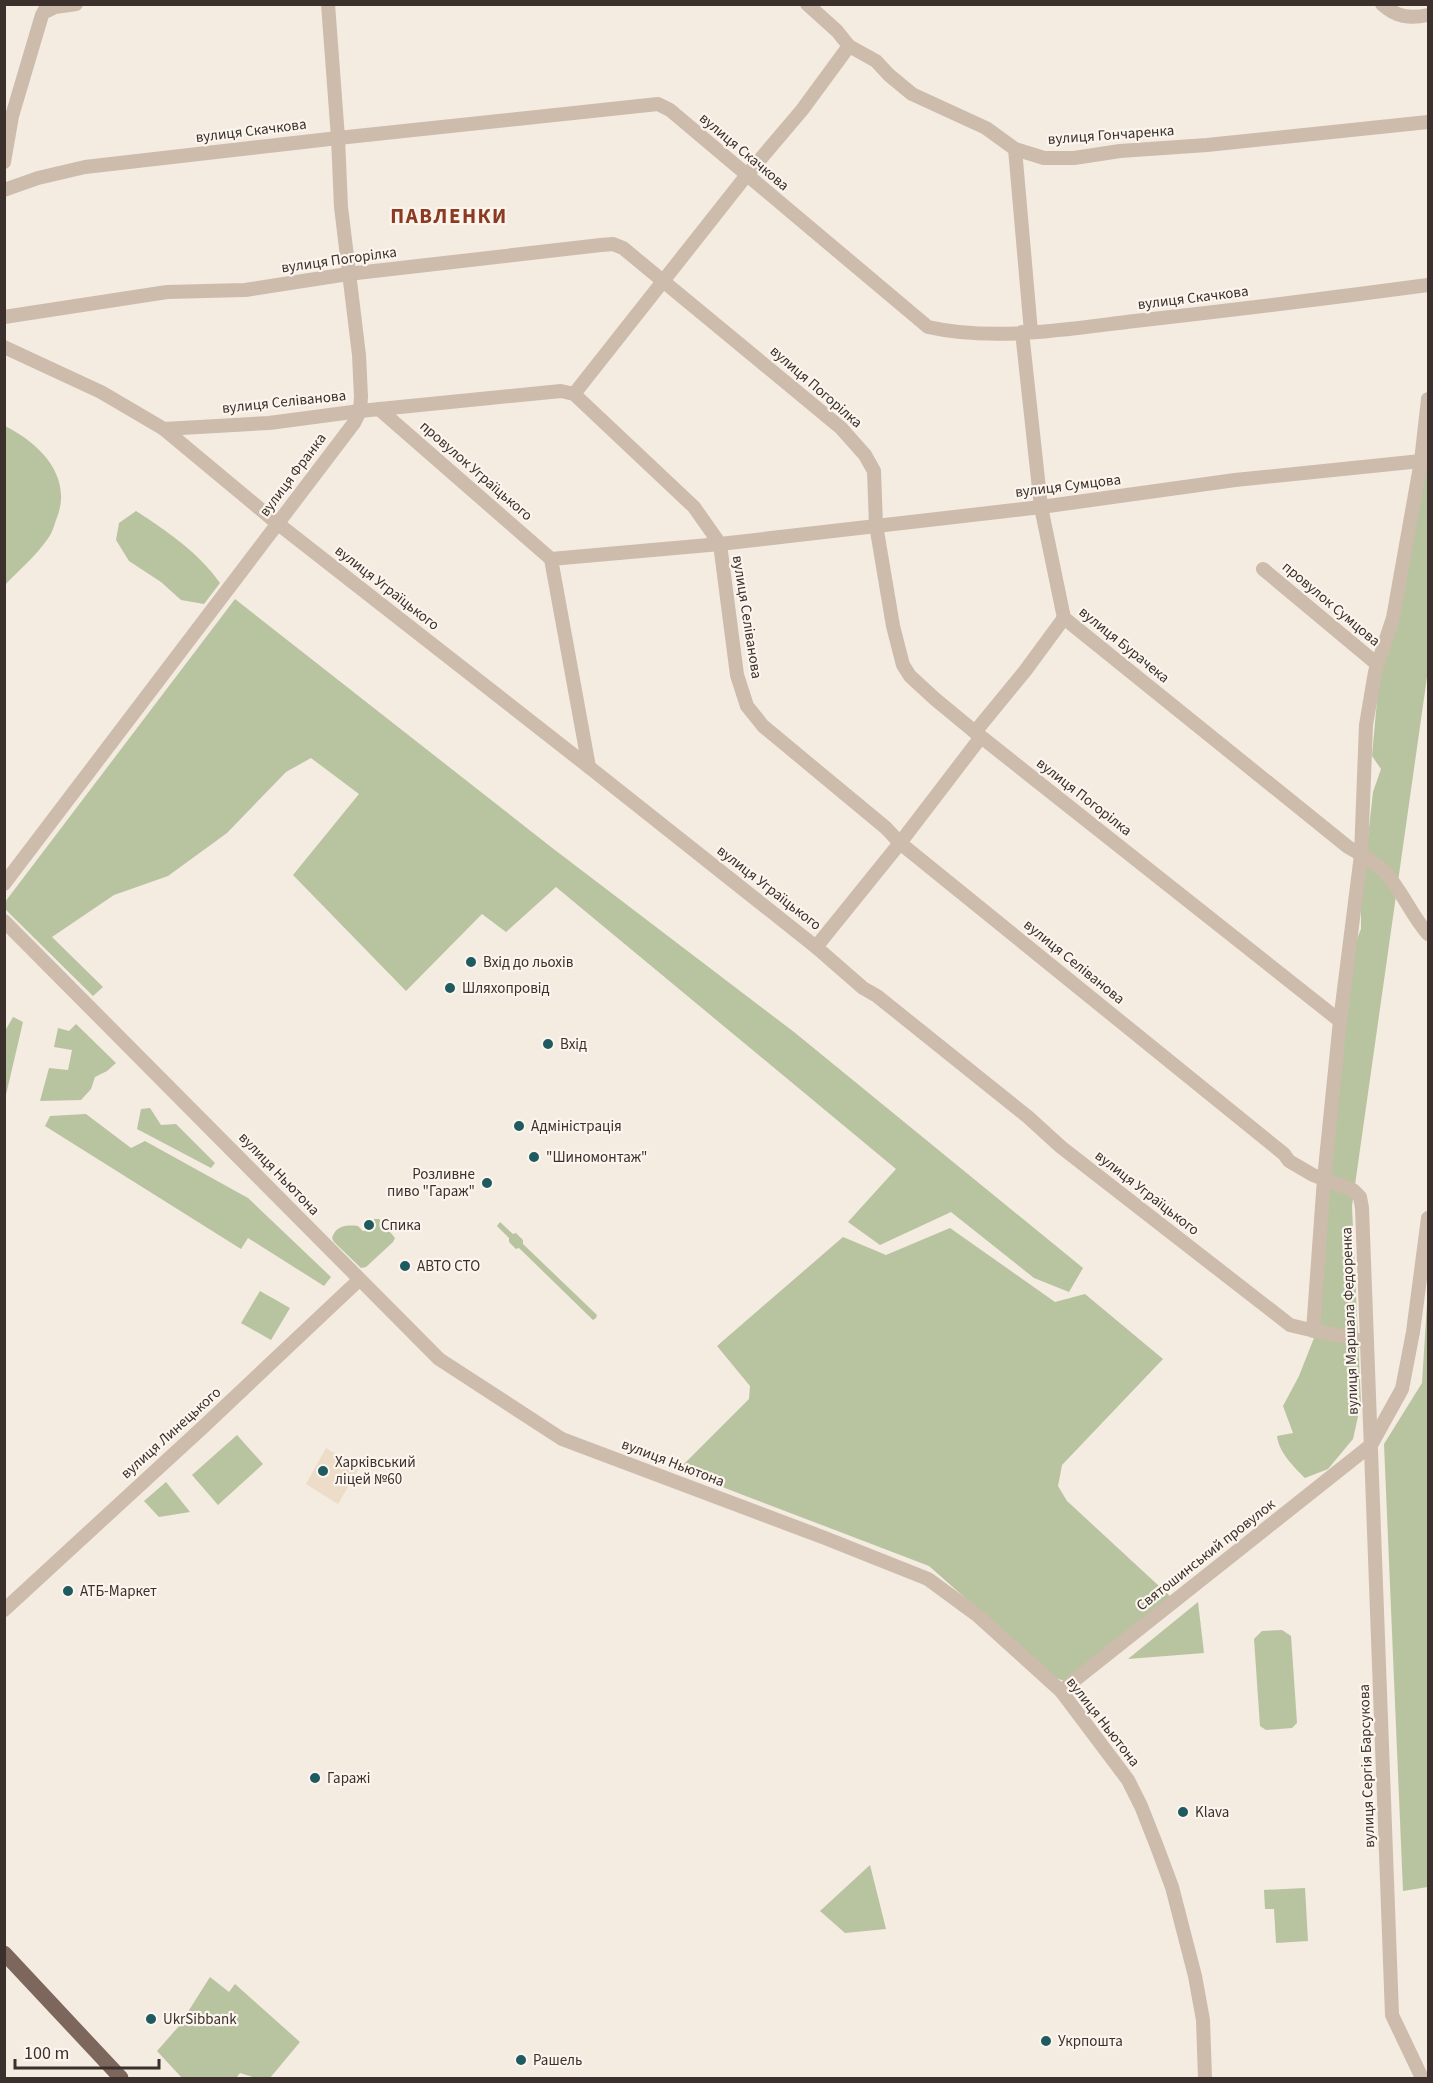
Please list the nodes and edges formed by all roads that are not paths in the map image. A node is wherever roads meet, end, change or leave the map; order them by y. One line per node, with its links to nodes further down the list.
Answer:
1 (76, 4): 5 (street)
2 (328, 4): 9 (street)
3 (807, 4): 7 (street, вулиця Гончаренка)
4 (1382, 4): 6 (street)
5 (47, 8): 11 (street)
6 (1428, 15)
7 (849, 46): 10 (street, вулиця Гончаренка); 12 (street)
8 (1428, 122): 10 (street, вулиця Гончаренка)
9 (338, 138): 12 (street, вулиця Скачкова); 13 (street, вулиця Скачкова); 14 (street)
10 (1014, 148): 18 (street, вулиця Бурачека)
11 (4, 162)
12 (746, 176): 15 (street); 18 (street, вулиця Скачкова)
13 (4, 190)
14 (348, 274): 15 (street, вулиця Погорілка); 17 (street, вулиця Погорілка); 23 (street)
15 (663, 280): 20 (street); 28 (street, вулиця Погорілка)
16 (1428, 285): 18 (street, вулиця Скачкова)
17 (4, 317)
18 (1026, 332): 26 (street, вулиця Бурачека)
19 (4, 347): 24 (street)
20 (574, 394): 22 (street, вулиця Селіванова); 29 (street, вулиця Селіванова)
21 (1428, 399): 25 (street)
22 (379, 409): 23 (street, вулиця Селіванова); 30 (street, провулок Уграїцького)
23 (360, 411): 24 (street, вулиця Селіванова); 27 (street, вулиця Франка)
24 (164, 429): 27 (street, вулиця Уграїцького)
25 (1421, 461): 26 (street, вулиця Сумцова); 33 (street)
26 (1041, 507): 28 (street, вулиця Сумцова); 32 (street, вулиця Бурачека)
27 (277, 524): 35 (street, вулиця Уграїцького); 38 (street, вулиця Франка)
28 (876, 525): 29 (street, вулиця Сумцова); 34 (street, вулиця Погорілка)
29 (720, 544): 30 (street); 36 (street, вулиця Селіванова)
30 (551, 559): 35 (street)
31 (1263, 569): 33 (street, провулок Сумцова)
32 (1064, 618): 34 (street); 37 (street, вулиця Бурачека)
33 (1377, 664): 37 (street)
34 (978, 734): 36 (street); 42 (street, вулиця Погорілка)
35 (589, 767): 41 (street, вулиця Уграїцького)
36 (900, 843): 41 (street); 43 (street, вулиця Селіванова)
37 (1361, 855): 40 (street, вулиця Бурачека); 42 (street)
38 (4, 884)
39 (4, 921): 46 (street, вулиця Ньютона)
40 (1428, 934)
41 (816, 947): 47 (street, вулиця Уграїцького)
42 (1340, 1021): 43 (street)
43 (1324, 1179): 44 (street, вулиця Селіванова); 47 (street)
44 (1360, 1197): 48 (street, вулиця Маршала Федоренка)
45 (1428, 1218): 49 (street)
46 (359, 1280): 50 (street, вулиця Линецького); 51 (street, вулиця Ньютона)
47 (1312, 1332): 48 (street, вулиця Уграїцького)
48 (1367, 1343): 49 (street, вулиця Маршала Федоренка)
49 (1371, 1445): 51 (street, Святошинський провулок); 55 (street, вулиця Сергія Барсукова)
50 (4, 1610)
51 (1061, 1691): 54 (street, вулиця Ньютона)
52 (4, 1953): 53 (main road)
53 (121, 2079)
54 (1205, 2079)
55 (1422, 2079)

